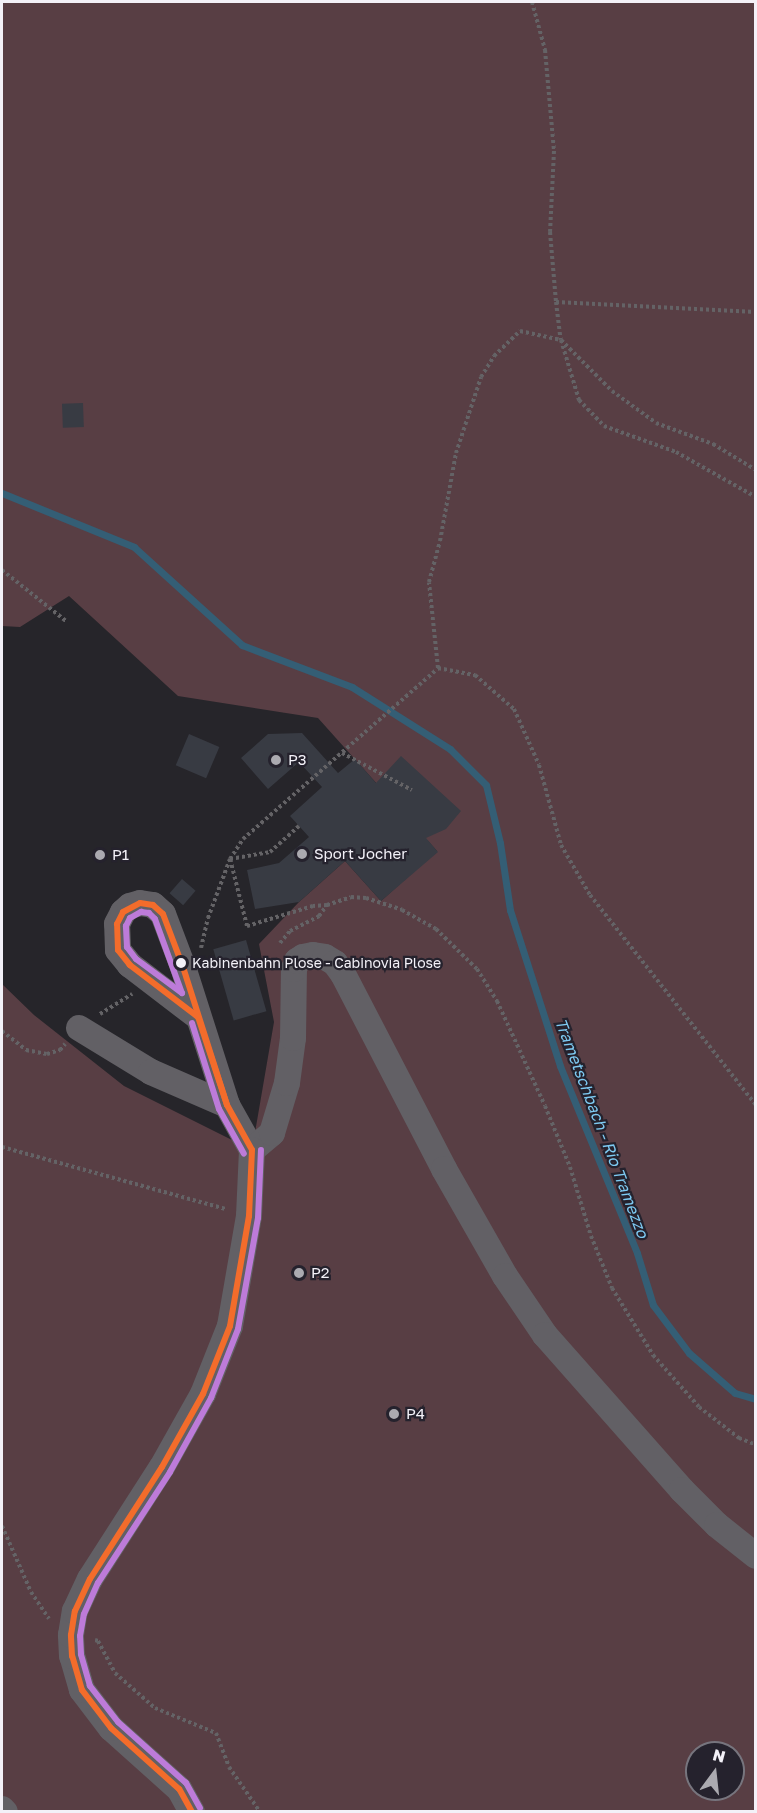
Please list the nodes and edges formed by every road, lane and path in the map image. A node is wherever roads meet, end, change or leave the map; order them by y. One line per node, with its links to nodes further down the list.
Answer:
1 (532, 2): 2 (path)
2 (556, 303): 3 (path); 4 (path)
3 (756, 312)
4 (561, 340): 5 (path); 6 (path); 9 (path)
5 (756, 470)
6 (756, 497)
7 (2, 570): 8 (path)
8 (66, 621)
9 (438, 668): 10 (path); 21 (path)
10 (342, 753): 11 (path); 13 (path)
11 (412, 790)
12 (299, 826): 13 (path)
13 (230, 859): 14 (path); 16 (path)
14 (327, 905): 15 (path); 25 (path)
15 (279, 945)
16 (187, 980): 17 (street); 17 (street)
17 (198, 1017): 20 (street)
18 (79, 1028): 19 (path); 20 (street)
19 (2, 1031)
20 (227, 1105): 23 (street)
21 (756, 1105)
22 (2, 1147): 24 (path)
23 (252, 1150): 24 (street); 27 (street)
24 (249, 1216): 28 (street)
25 (756, 1445)
26 (2, 1526): 28 (path)
27 (756, 1556)
28 (71, 1635): 31 (street); 32 (path)
29 (2, 1809): 30 (street)
30 (5, 1812)
31 (192, 1812)
32 (260, 1812)

